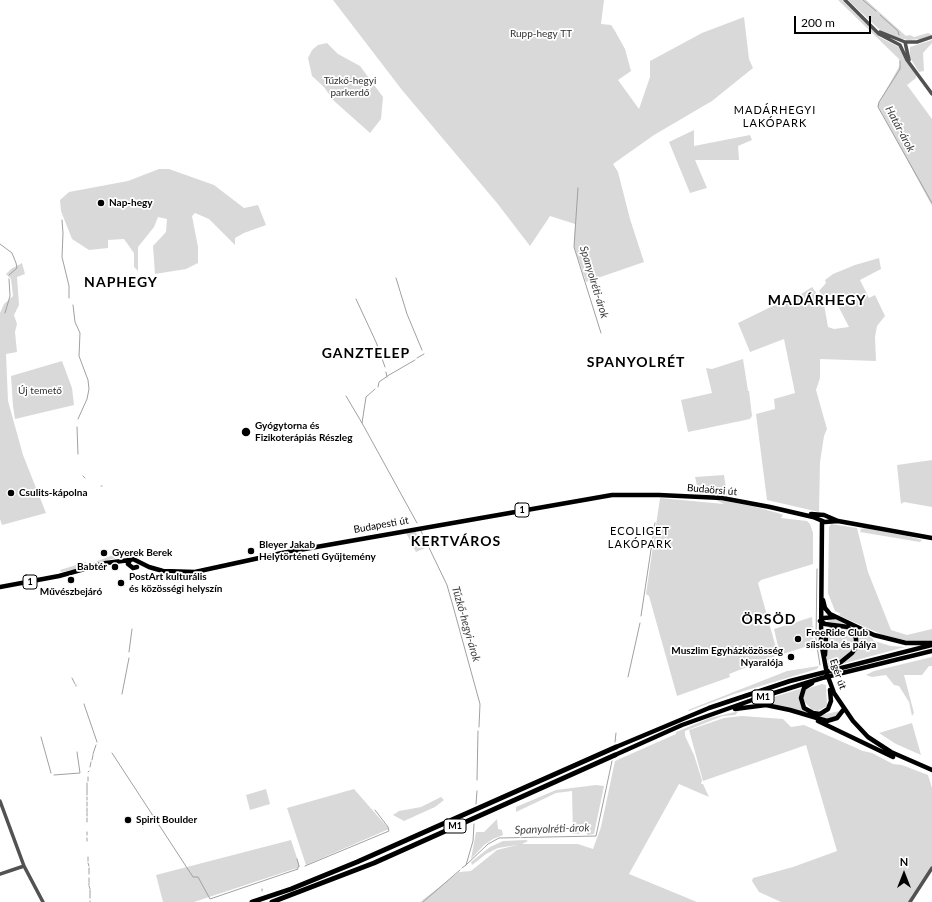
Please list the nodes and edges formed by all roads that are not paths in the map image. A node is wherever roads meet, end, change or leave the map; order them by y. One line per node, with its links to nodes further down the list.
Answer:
1 (845, 0): 2 (street)
2 (873, 27): 4 (street); 4 (street)
3 (932, 38): 4 (street); 5 (street)
4 (904, 44): 5 (street); 6 (street); 7 (street)
5 (912, 44): 6 (street)
6 (908, 57): 7 (street)
7 (910, 63): 8 (street)
8 (932, 94)
9 (618, 494): 10 (main road, Budaörsi út / 1); 17 (main road, Budapesti út / 1)
10 (803, 514): 11 (main road, Budaörsi út / 1); 14 (main road)
11 (822, 519): 12 (main road, Budaörsi út / 1); 13 (main road, Budaörsi út / 1); 14 (main road, Egér út)
12 (838, 521): 13 (main road, Budaörsi út / 1); 15 (main road, Budaörsi út / 1)
13 (830, 522): 14 (main road)
14 (823, 533): 19 (main road, Egér út)
15 (932, 538)
16 (129, 562): 17 (main road, 1); 17 (main road, 1); 18 (main road, 1)
17 (137, 564)
18 (0, 587)
19 (821, 591): 20 (main road); 21 (main road, Egér út)
20 (836, 617): 21 (main road); 23 (main road)
21 (820, 621): 22 (main road); 25 (main road, Egér út)
22 (839, 626): 25 (main road); 26 (main road)
23 (932, 644): 26 (main road, M1)
24 (932, 651): 27 (main road, M1)
25 (824, 665): 28 (main road, Egér út)
26 (808, 676): 32 (main road, M1)
27 (822, 678): 28 (main road); 31 (main road, M1)
28 (830, 684): 29 (main road, Egér út)
29 (844, 710): 30 (main road); 34 (main road, Egér út)
30 (804, 715): 31 (main road); 34 (main road)
31 (704, 717): 33 (main road, M1)
32 (616, 747): 42 (highway, M1)
33 (615, 755): 40 (highway, M1)
34 (910, 762): 35 (main road, Egér út)
35 (932, 770)
36 (0, 801): 37 (street)
37 (24, 866): 39 (street); 41 (street)
38 (932, 868): 45 (street)
39 (0, 874)
40 (294, 895): 43 (highway, M1); 44 (highway)
41 (43, 902)
42 (252, 902)
43 (272, 902)
44 (282, 902)
45 (910, 902)

